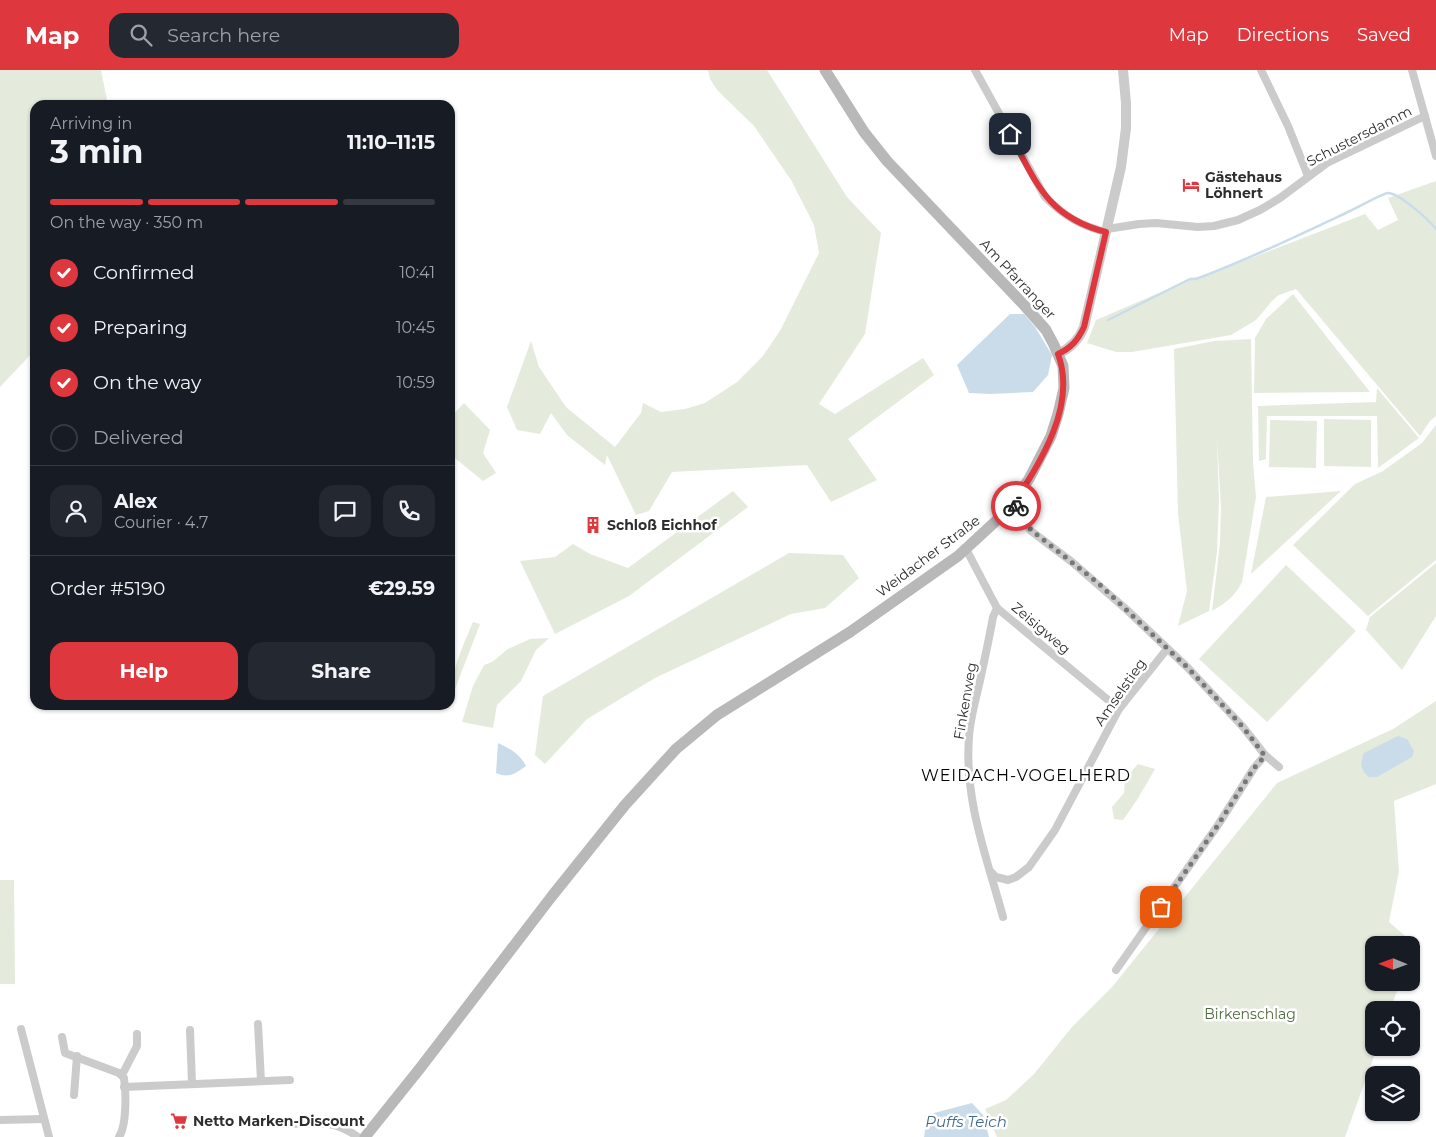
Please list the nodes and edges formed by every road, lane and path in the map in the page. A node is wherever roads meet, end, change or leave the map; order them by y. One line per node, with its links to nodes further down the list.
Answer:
1 (825, 70): 10 (main road, Am Pfarranger)
2 (974, 70): 9 (street)
3 (1123, 70): 9 (street)
4 (1260, 70): 8 (street)
5 (1412, 70): 6 (street, Schustersdamm)
6 (1425, 116): 7 (street, Schustersdamm); 8 (street, Schustersdamm)
7 (1436, 156)
8 (1308, 176): 9 (street, Schustersdamm)
9 (1107, 230): 10 (street)
10 (1058, 354): 11 (main road, Weidacher Straße)
11 (1014, 503): 12 (main road, Weidacher Straße); 14 (street)
12 (966, 549): 13 (street, Zeisigweg); 39 (main road, Weidacher Straße)
13 (998, 608): 15 (street, Zeisigweg); 18 (street, Finkenweg)
14 (1167, 648): 15 (street, Amselstieg); 16 (street)
15 (1120, 709): 18 (street, Amselstieg)
16 (1265, 756): 17 (street); 20 (street)
17 (1278, 767)
18 (990, 871): 19 (street, Finkenweg)
19 (1003, 917)
20 (1116, 970)
21 (258, 1024): 29 (street)
22 (21, 1029): 33 (street)
23 (190, 1030): 30 (street)
24 (137, 1034): 27 (street)
25 (62, 1037): 26 (street)
26 (77, 1056): 27 (street); 32 (street)
27 (122, 1075): 31 (street)
28 (290, 1080): 29 (street)
29 (261, 1081): 30 (street)
30 (192, 1084): 31 (street)
31 (124, 1087): 37 (street)
32 (74, 1095)
33 (44, 1119): 34 (street); 36 (street)
34 (0, 1120)
35 (292, 1124): 38 (street)
36 (49, 1137)
37 (119, 1137)
38 (358, 1137)
39 (365, 1137)

